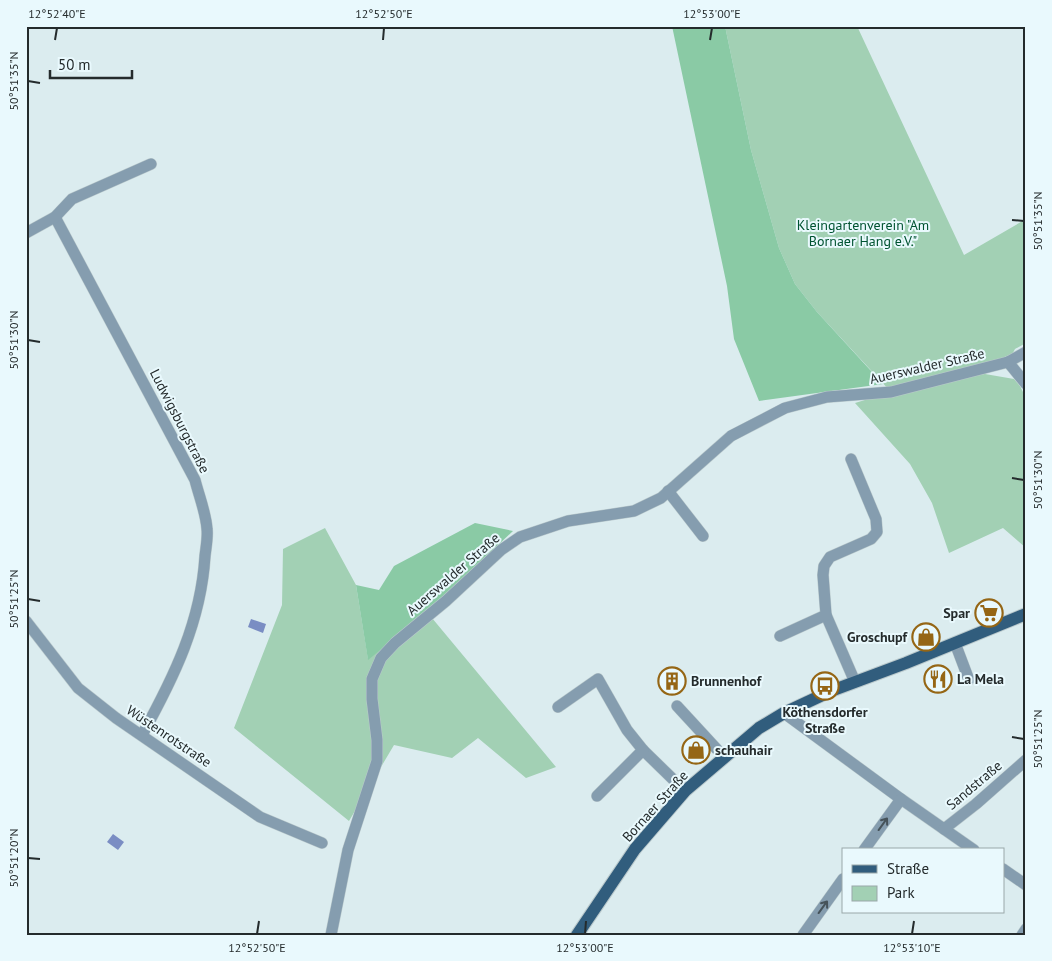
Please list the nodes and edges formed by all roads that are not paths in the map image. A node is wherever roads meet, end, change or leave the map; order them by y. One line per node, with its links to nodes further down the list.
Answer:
1 (150, 164): 2 (street)
2 (55, 218): 3 (street); 20 (street, Ludwigsburgstraße)
3 (26, 233)
4 (1026, 352): 5 (street, Auerswalder Straße)
5 (1008, 362): 6 (street); 8 (street, Auerswalder Straße)
6 (1026, 384)
7 (851, 458): 10 (street)
8 (668, 491): 9 (street); 35 (street, Auerswalder Straße)
9 (703, 536)
10 (826, 615): 13 (street); 16 (street)
11 (1025, 616): 14 (main road, Bornaer Straße)
12 (26, 621): 20 (street, Wüstenrotstraße)
13 (780, 636)
14 (955, 643): 15 (street); 16 (main road, Bornaer Straße)
15 (969, 680)
16 (855, 682): 19 (main road, Bornaer Straße)
17 (677, 706): 22 (street)
18 (558, 707): 21 (street)
19 (784, 713): 22 (main road, Bornaer Straße); 26 (street)
20 (142, 735): 28 (street, Wüstenrotstraße)
21 (643, 750): 24 (street); 25 (street)
22 (724, 757): 24 (main road, Bornaer Straße)
23 (1025, 764): 27 (street, Sandstraße)
24 (685, 791): 36 (main road, Bornaer Straße)
25 (597, 796)
26 (901, 799): 27 (street); 29 (street, one-way to 26)
27 (944, 829): 30 (street)
28 (322, 843)
29 (865, 848)
30 (971, 848)
31 (1004, 871): 33 (street)
32 (842, 880): 37 (street, one-way to 32)
33 (1026, 885)
34 (1026, 929): 38 (street)
35 (331, 935)
36 (577, 935)
37 (803, 935)
38 (1022, 935)

